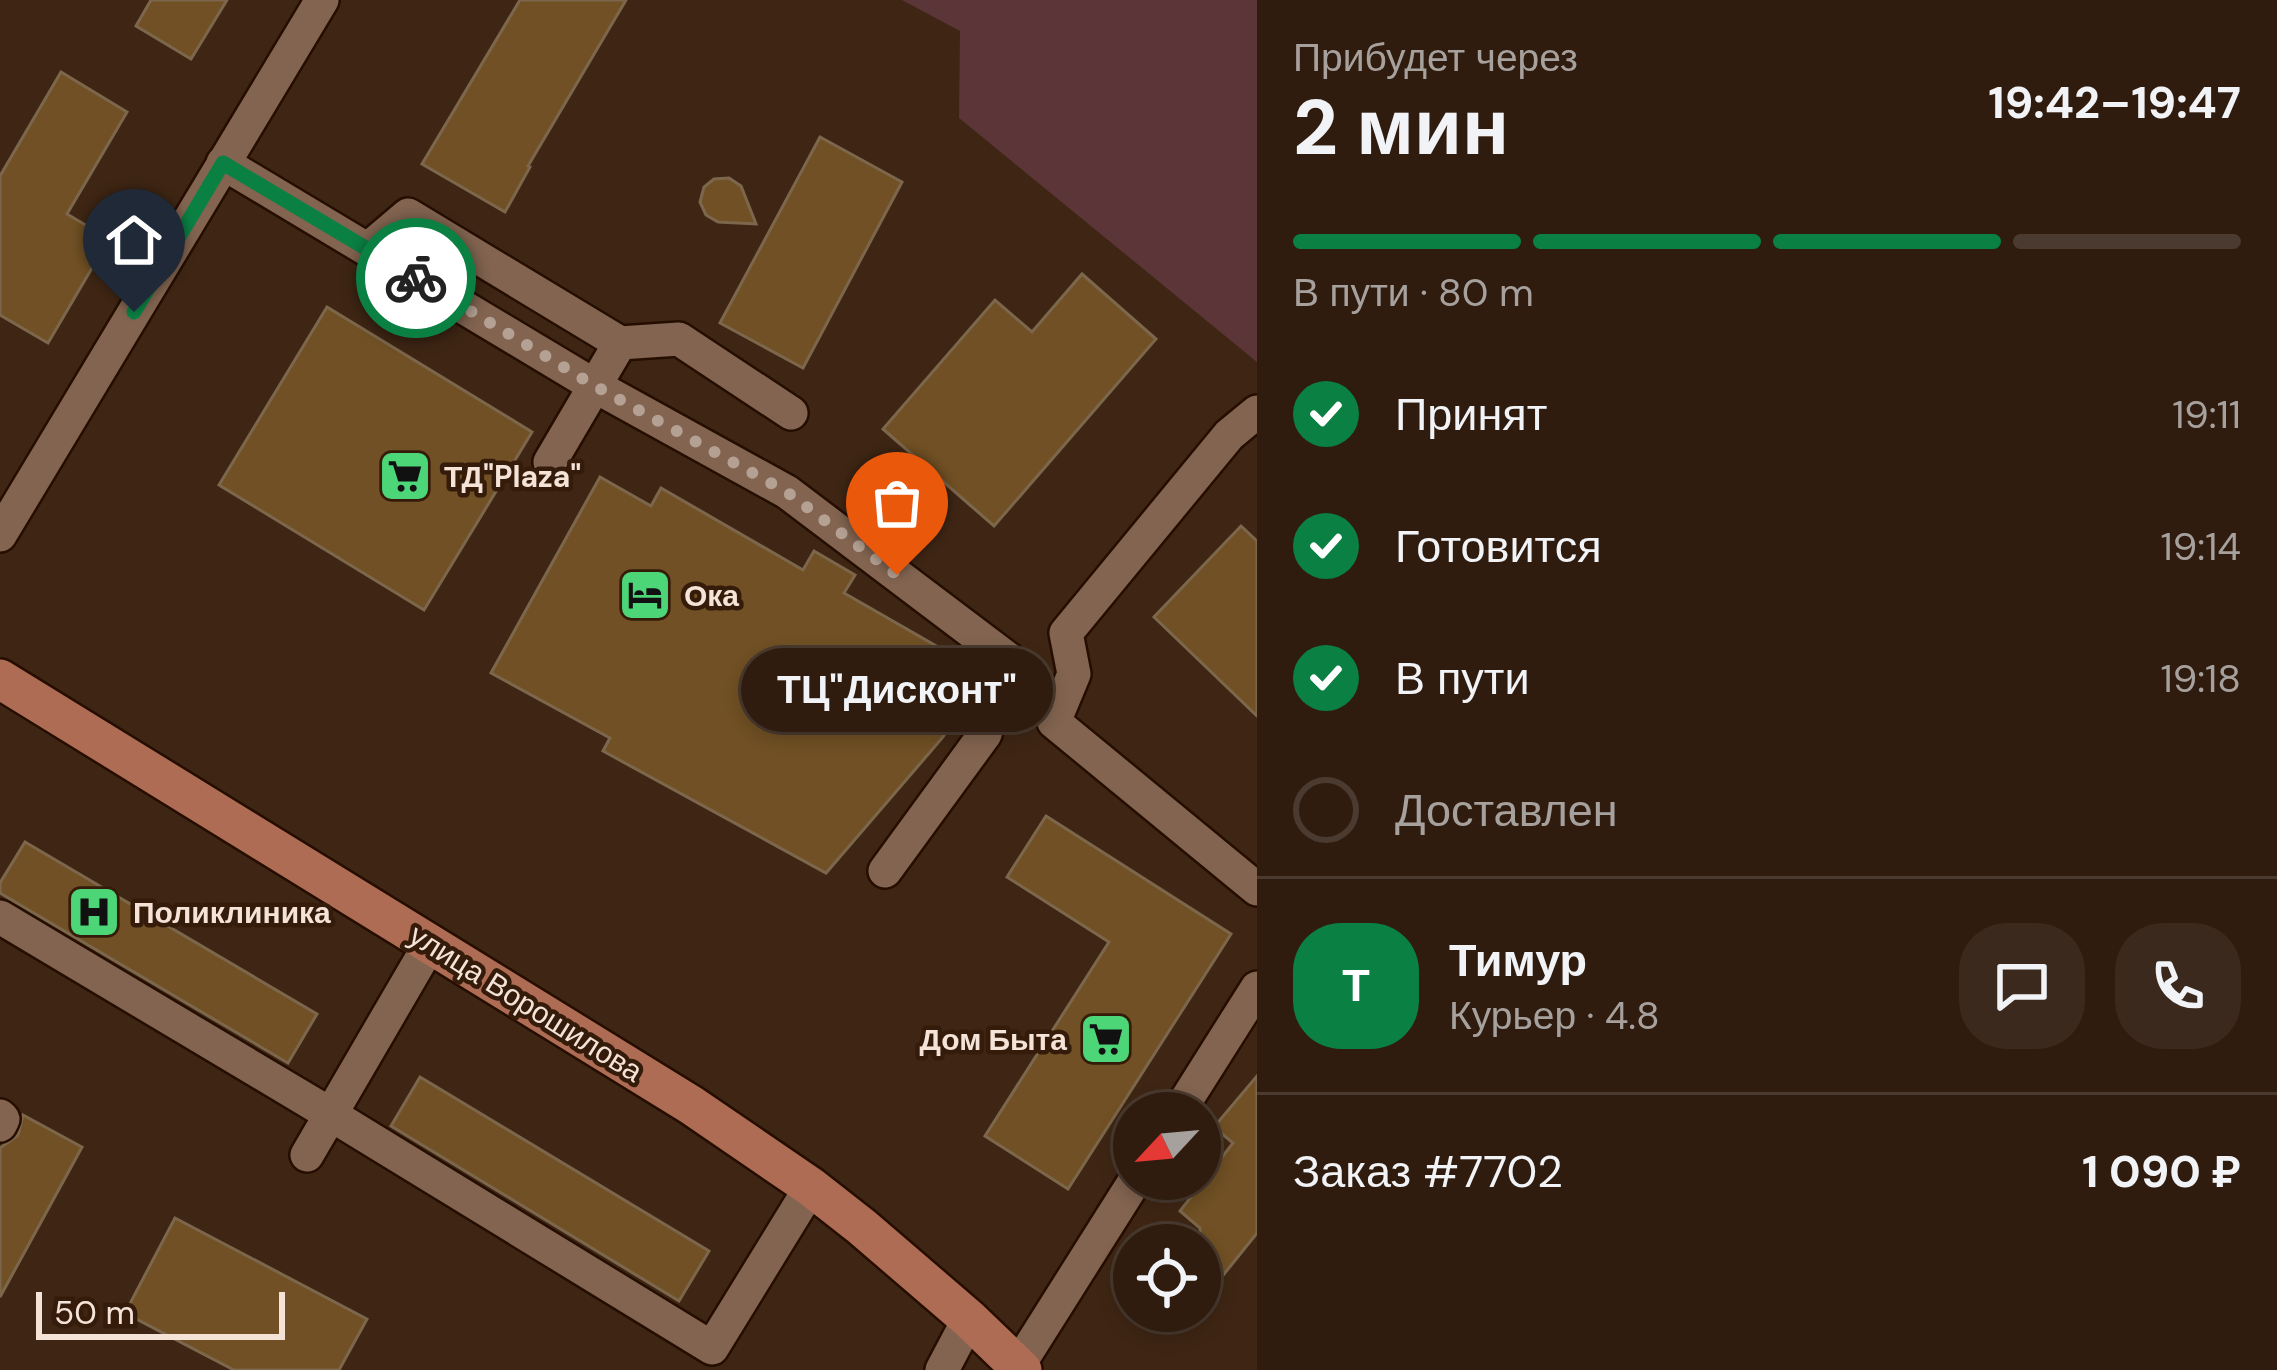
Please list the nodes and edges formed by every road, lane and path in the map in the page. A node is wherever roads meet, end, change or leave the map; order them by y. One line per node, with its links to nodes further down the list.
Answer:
1 (322, 0): 2 (street)
2 (223, 163): 3 (street); 9 (street)
3 (368, 249): 4 (street); 5 (street)
4 (620, 343): 5 (street); 7 (street)
5 (595, 386): 8 (street); 11 (street)
6 (1257, 412): 12 (street)
7 (791, 413)
8 (550, 462)
9 (0, 535)
10 (0, 679): 14 (main road, улица Ворошилова)
11 (885, 871)
12 (1257, 889)
13 (0, 917): 17 (street)
14 (430, 944): 17 (street); 19 (main road, улица Ворошилова)
15 (1257, 988): 16 (street)
16 (1191, 1092)
17 (331, 1114): 18 (street); 22 (street)
18 (307, 1155)
19 (812, 1187): 21 (main road, улица Ворошилова); 22 (street)
20 (1123, 1200): 23 (street)
21 (969, 1318): 23 (main road, улица Ворошилова); 24 (street)
22 (715, 1359)
23 (1020, 1368)
24 (942, 1370)

